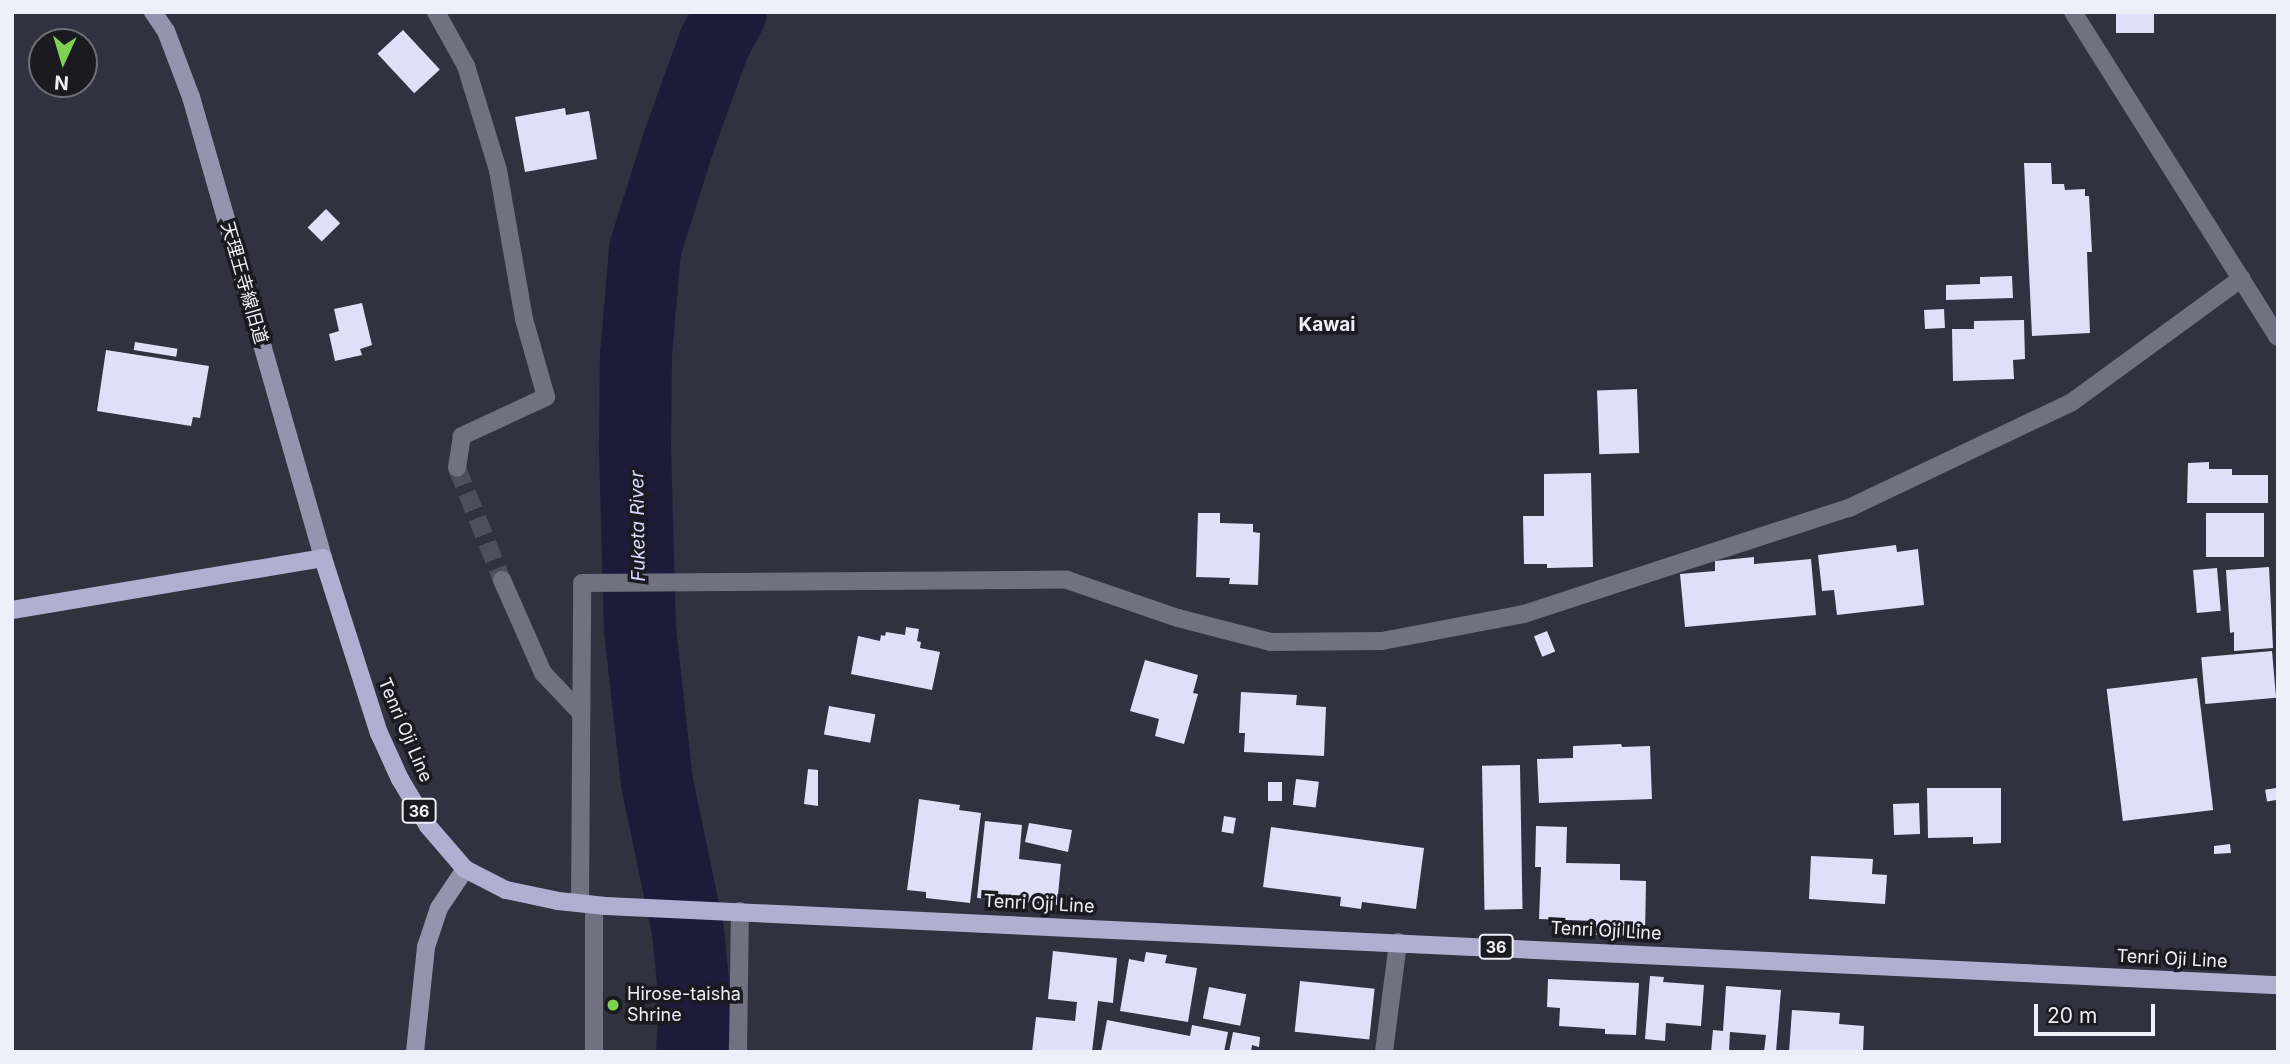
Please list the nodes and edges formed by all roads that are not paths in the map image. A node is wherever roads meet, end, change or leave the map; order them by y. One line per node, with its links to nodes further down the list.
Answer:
1 (153, 12): 7 (street, 天理王寺線旧道)
2 (436, 12): 6 (street)
3 (2073, 12): 4 (street)
4 (2242, 278): 5 (street); 10 (street)
5 (2278, 337)
6 (457, 468)
7 (323, 558): 9 (main road); 11 (main road, Tenri Oji Line / 36)
8 (502, 580): 10 (street)
9 (12, 610)
10 (581, 713): 12 (street)
11 (465, 869): 12 (main road, Tenri Oji Line / 36); 16 (street)
12 (587, 904): 13 (main road, Tenri Oji Line / 36); 17 (street)
13 (740, 911): 14 (main road, Tenri Oji Line / 36); 18 (street)
14 (1398, 942): 15 (main road, Tenri Oji Line / 36); 19 (street)
15 (2278, 985)
16 (415, 1052)
17 (594, 1052)
18 (738, 1052)
19 (1384, 1052)

